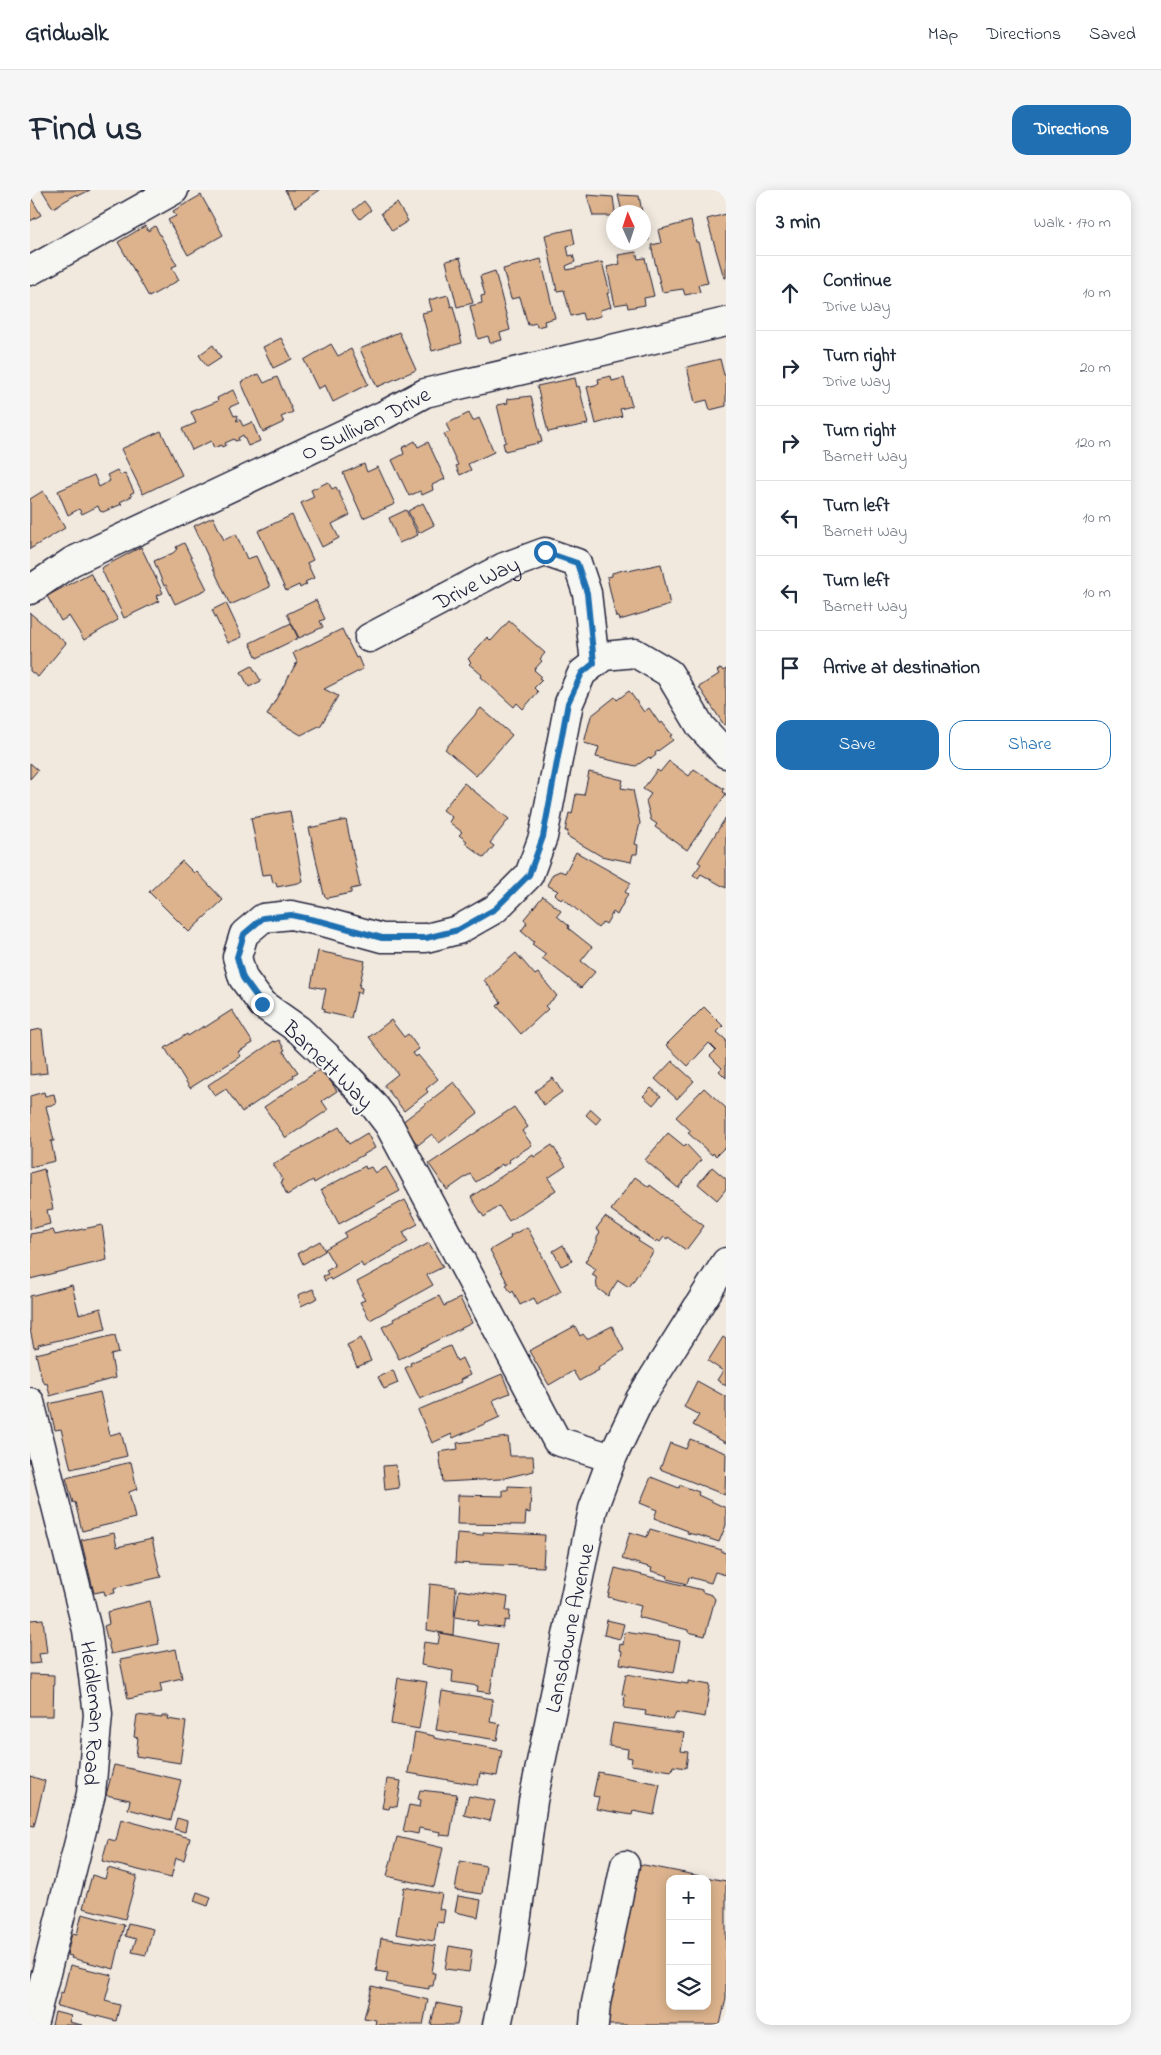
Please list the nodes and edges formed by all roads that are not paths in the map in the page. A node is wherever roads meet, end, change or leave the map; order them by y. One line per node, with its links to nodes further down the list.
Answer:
1 (174, 190): 2 (street)
2 (30, 271)
3 (726, 322): 4 (street, O Sullivan Drive)
4 (30, 590)
5 (369, 638): 6 (street, Drive Way)
6 (594, 663): 7 (street, Barnett Way); 10 (street, Barnett Way)
7 (726, 754)
8 (726, 1262): 10 (street, Lansdowne Avenue)
9 (30, 1402): 12 (street, Heidleman Road)
10 (612, 1458): 13 (street, Lansdowne Avenue)
11 (625, 1865): 14 (street)
12 (33, 2025)
13 (497, 2025)
14 (594, 2025)

